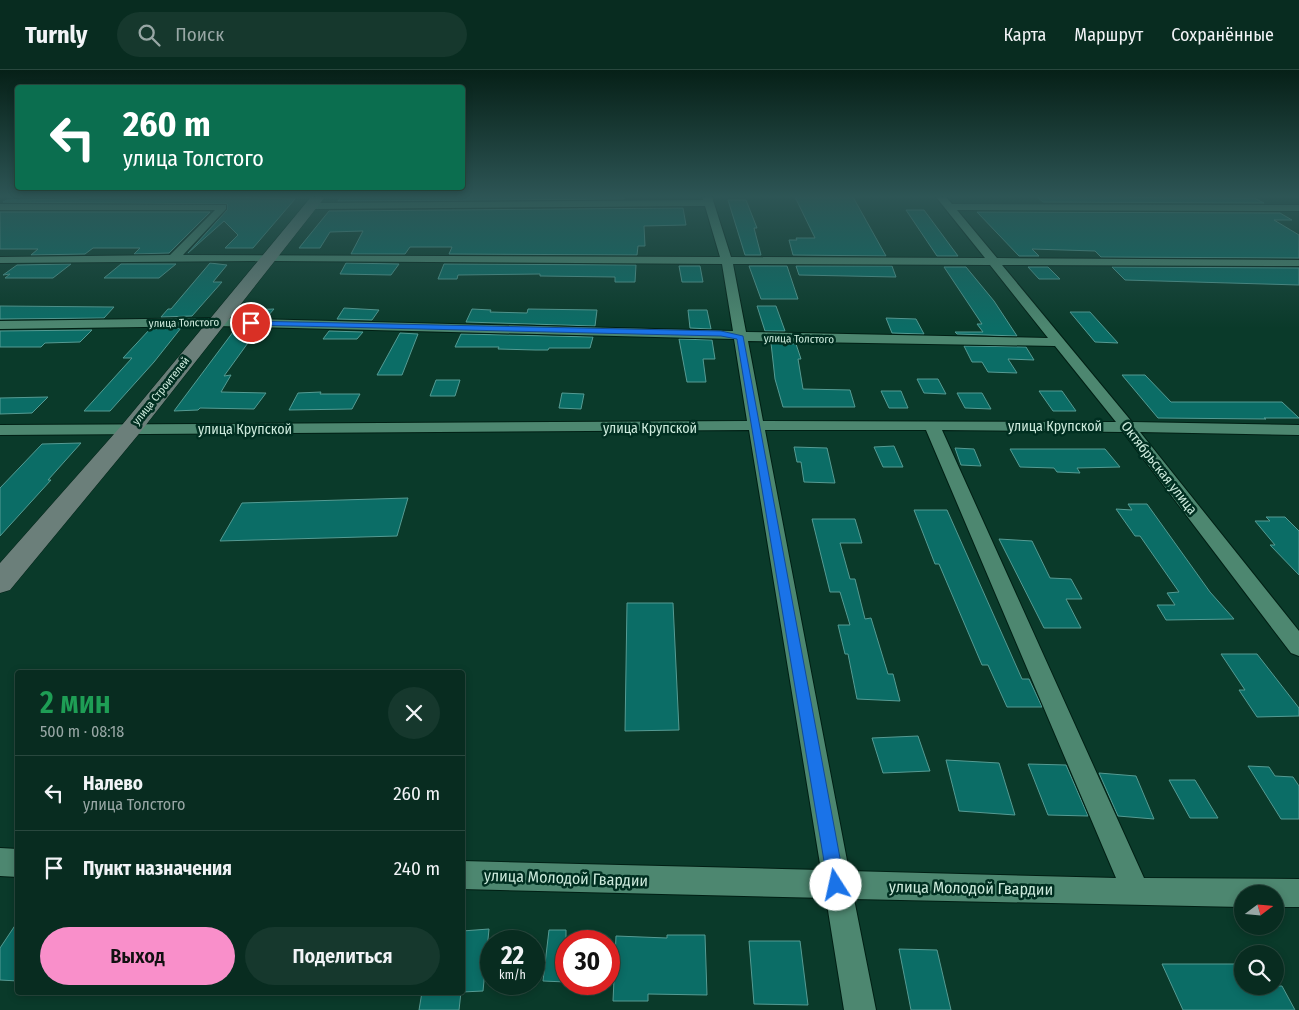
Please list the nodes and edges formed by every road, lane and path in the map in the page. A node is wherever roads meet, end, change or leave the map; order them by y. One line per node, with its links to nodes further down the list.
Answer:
1 (190, 241): 6 (street)
2 (284, 241): 5 (street, улица Строителей)
3 (721, 241): 8 (street)
4 (977, 241): 9 (street, Октябрьская улица)
5 (271, 258): 6 (street); 8 (street); 11 (street, улица Строителей)
6 (173, 259): 7 (street)
7 (0, 260)
8 (727, 262): 9 (street); 13 (street)
9 (994, 262): 10 (street); 14 (street, Октябрьская улица)
10 (1299, 264)
11 (216, 322): 12 (street, улица Толстого); 13 (street, улица Толстого); 19 (street, улица Строителей)
12 (0, 326)
13 (740, 337): 14 (street, улица Толстого); 17 (street)
14 (1058, 342): 16 (street, Октябрьская улица)
15 (932, 426): 16 (street, улица Крупской); 17 (street, улица Крупской); 27 (street)
16 (1127, 426): 20 (street, улица Крупской); 22 (street, Октябрьская улица)
17 (757, 427): 19 (street, улица Крупской); 26 (street)
18 (0, 430): 19 (street, улица Крупской)
19 (130, 430): 21 (street, улица Строителей)
20 (1299, 430)
21 (0, 582)
22 (1299, 648)
23 (0, 862): 24 (street)
24 (15, 862)
25 (465, 875): 26 (street, улица Молодой Гвардии)
26 (836, 885): 27 (street, улица Молодой Гвардии); 29 (street)
27 (1136, 892): 28 (street, улица Молодой Гвардии)
28 (1299, 893)
29 (860, 1010)

